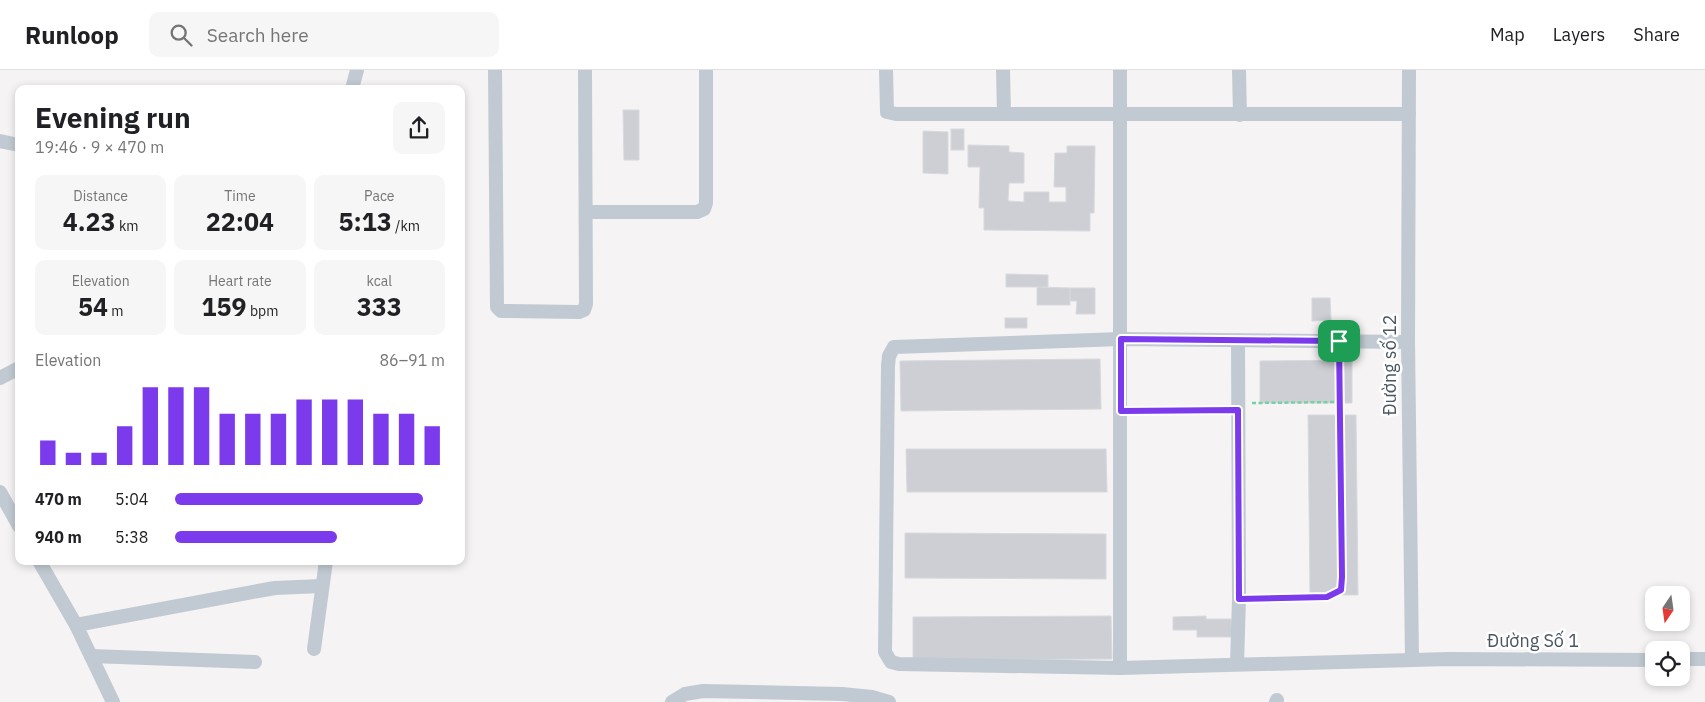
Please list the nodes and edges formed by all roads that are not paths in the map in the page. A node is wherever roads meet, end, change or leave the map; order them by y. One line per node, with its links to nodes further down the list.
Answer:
1 (357, 70): 10 (street)
2 (495, 70): 17 (street)
3 (585, 70): 17 (street)
4 (706, 70): 17 (street)
5 (886, 70): 11 (street)
6 (1003, 70): 11 (street)
7 (1120, 70): 12 (street)
8 (1239, 70): 14 (street)
9 (1409, 70): 13 (street, Đường số 12)
10 (353, 85)
11 (1004, 114): 12 (street)
12 (1121, 114): 14 (street); 18 (street)
13 (1409, 114): 14 (street); 20 (street, Đường số 12)
14 (1240, 115)
15 (0, 141): 16 (street)
16 (15, 144)
17 (586, 212)
18 (1121, 339): 19 (street); 37 (street); 37 (street, Đường Số 1)
19 (1238, 340): 20 (street); 36 (street)
20 (1408, 342): 31 (street, Đường số 12)
21 (15, 370): 22 (street)
22 (0, 378)
23 (0, 492): 24 (street)
24 (15, 518)
25 (41, 565): 28 (street)
26 (325, 565): 27 (street)
27 (322, 586): 28 (street); 29 (street)
28 (76, 626): 30 (street)
29 (314, 648)
30 (91, 656): 35 (street); 39 (street)
31 (1412, 660): 32 (street, Đường Số 1); 36 (street, Đường Số 1)
32 (1645, 660)
33 (1690, 660): 34 (street)
34 (1705, 660)
35 (255, 662)
36 (1237, 664): 37 (street, Đường Số 1)
37 (1120, 668)
38 (872, 700): 40 (street); 41 (street)
39 (114, 702)
40 (672, 702)
41 (889, 702)

